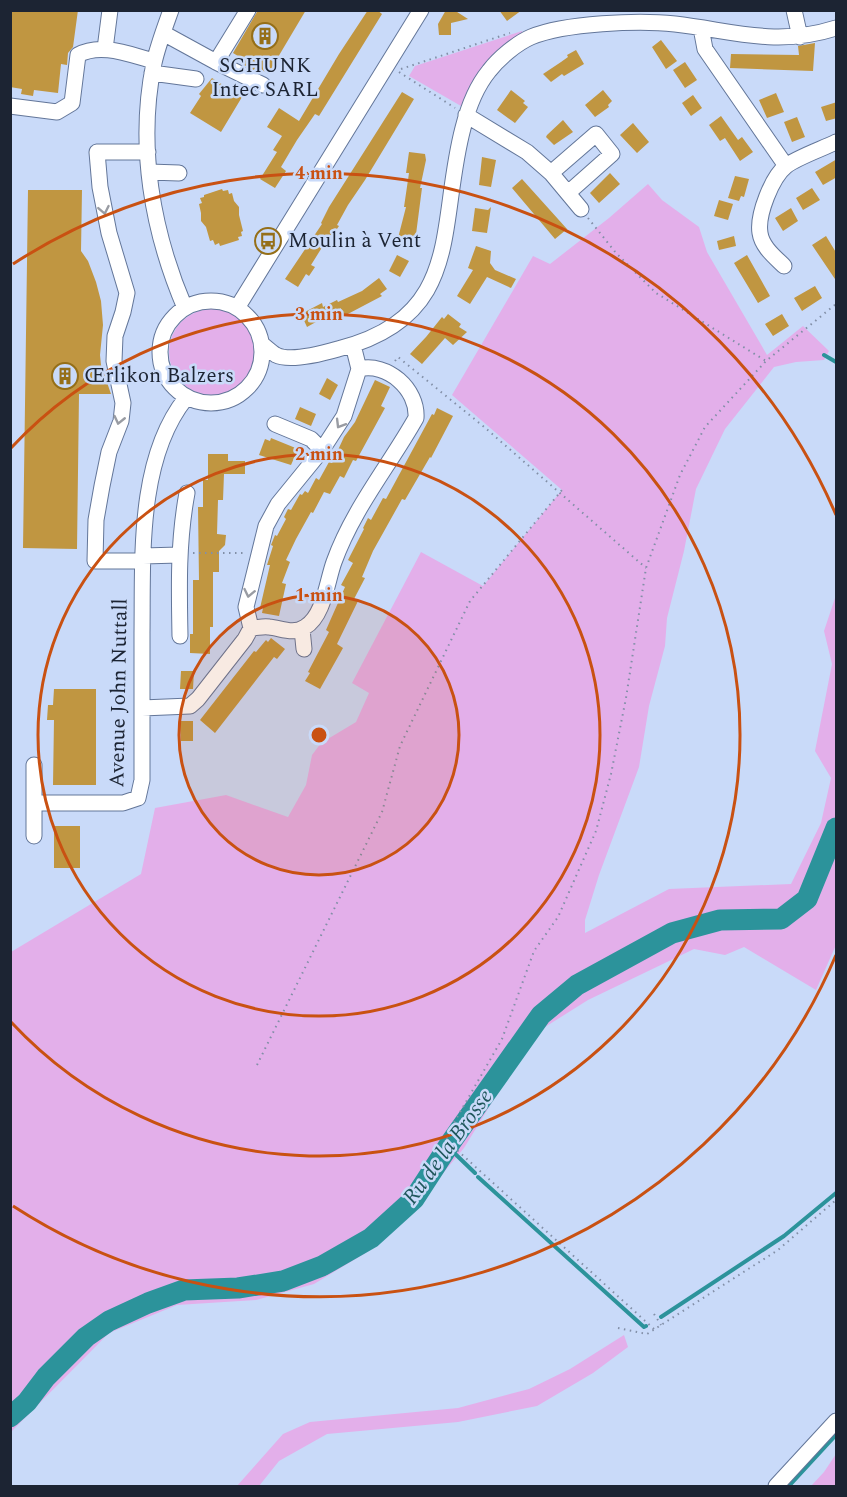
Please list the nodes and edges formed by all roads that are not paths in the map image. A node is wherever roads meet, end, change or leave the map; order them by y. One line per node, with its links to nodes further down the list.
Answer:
1 (110, 10): 10 (street)
2 (171, 10): 8 (street)
3 (248, 10): 11 (street)
4 (421, 10): 27 (street)
5 (794, 10): 9 (street)
6 (701, 28): 9 (street); 16 (street); 19 (street)
7 (837, 28): 9 (street)
8 (163, 33): 11 (street); 12 (street)
9 (800, 37)
10 (105, 49): 12 (street); 15 (street)
11 (216, 62): 14 (street)
12 (153, 67): 13 (street); 18 (street)
13 (196, 79)
14 (263, 85)
15 (10, 106)
16 (458, 113): 21 (street); 29 (street)
17 (837, 142): 19 (street)
18 (148, 152): 20 (street); 36 (street, one-way to 36)
19 (786, 166): 25 (street)
20 (149, 172): 22 (street); 26 (street)
21 (551, 172): 23 (street); 23 (street)
22 (179, 173)
23 (568, 193): 24 (street)
24 (581, 208)
25 (784, 266)
26 (185, 308): 27 (street); 31 (street)
27 (237, 308): 28 (street)
28 (262, 344): 29 (street); 31 (street)
29 (353, 345): 30 (street)
30 (359, 369): 33 (street, one-way to 33); 38 (street)
31 (186, 398): 36 (street, Avenue John Nuttall)
32 (275, 424): 33 (street)
33 (322, 450): 37 (street, one-way to 37)
34 (187, 493): 35 (street)
35 (179, 553): 36 (street); 39 (street)
36 (143, 559): 41 (street, Avenue John Nuttall)
37 (251, 628): 38 (street); 41 (street)
38 (302, 629): 40 (street)
39 (180, 636)
40 (304, 649)
41 (142, 708): 43 (street, Avenue John Nuttall)
42 (34, 765): 43 (street)
43 (34, 803): 44 (street)
44 (34, 836)
45 (837, 1421): 46 (street)
46 (776, 1486)

